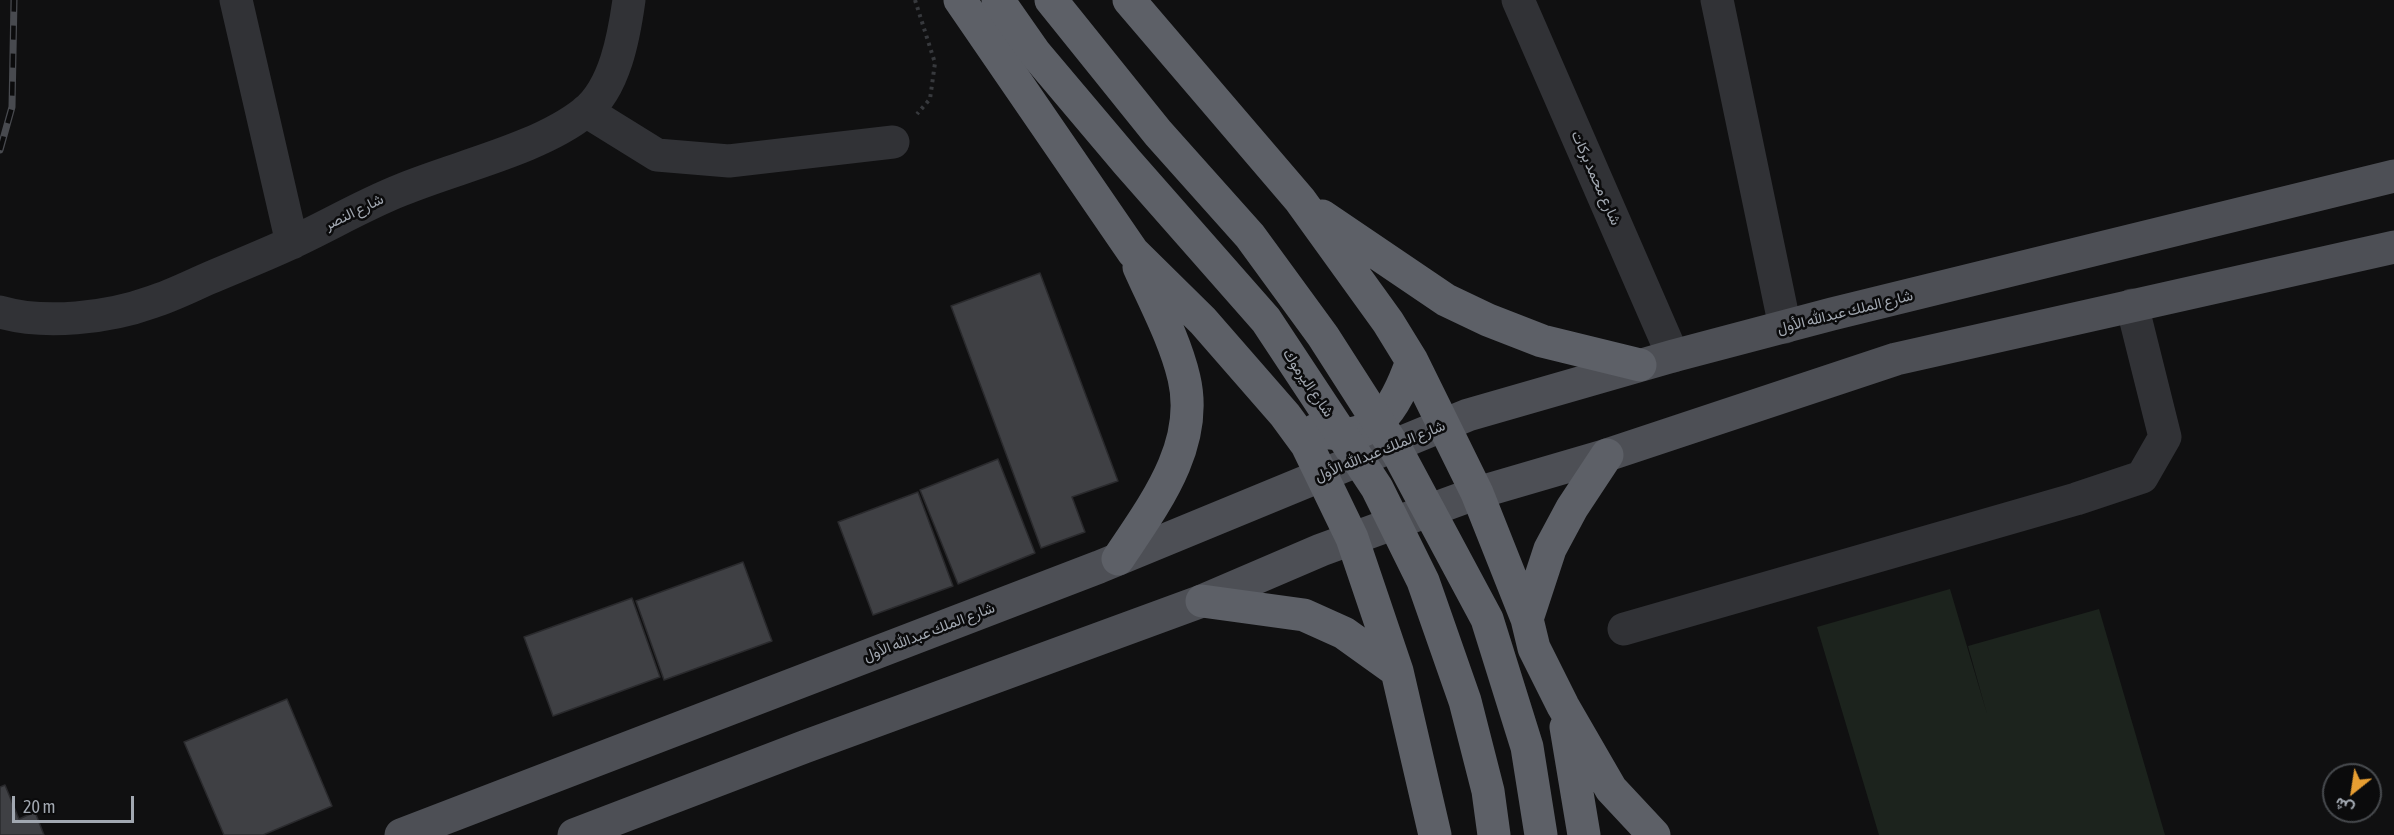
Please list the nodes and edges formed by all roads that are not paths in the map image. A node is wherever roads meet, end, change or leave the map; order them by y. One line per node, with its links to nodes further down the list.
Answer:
1 (237, 0): 13 (street)
2 (629, 0): 9 (street, شارع النصر)
3 (960, 0): 15 (highway)
4 (998, 0): 37 (highway, شارع اليرموك, bridge)
5 (1051, 0): 38 (highway, bridge)
6 (1129, 0): 12 (highway)
7 (1518, 0): 19 (street, شارع محمد بركات)
8 (1717, 0): 18 (street)
9 (586, 111): 10 (street); 13 (street, شارع النصر)
10 (903, 131)
11 (2394, 176): 18 (main road, شارع الملك عبدالله الأول)
12 (1300, 200): 20 (highway); 21 (highway)
13 (292, 243): 17 (street, شارع النصر)
14 (2394, 246): 16 (main road)
15 (1133, 252): 22 (highway); 28 (highway)
16 (2132, 305): 24 (main road); 31 (street)
17 (0, 312)
18 (1785, 327): 19 (main road, شارع الملك عبدالله الأول)
19 (1673, 356): 21 (main road, شارع الملك عبدالله الأول)
20 (1412, 361): 22 (highway); 23 (highway)
21 (1640, 365): 23 (main road, شارع الملك عبدالله الأول)
22 (1285, 415): 25 (highway)
23 (1445, 424): 25 (main road, شارع الملك عبدالله الأول); 26 (highway)
24 (1607, 455): 26 (main road); 30 (highway)
25 (1323, 474): 27 (highway); 28 (main road, شارع الملك عبدالله الأول)
26 (1477, 493): 27 (main road); 30 (highway)
27 (1352, 538): 29 (main road); 32 (highway)
28 (1118, 559): 34 (main road, شارع الملك عبدالله الأول)
29 (1202, 601): 32 (highway); 35 (main road)
30 (1527, 619): 33 (highway)
31 (1624, 629)
32 (1397, 671): 36 (highway)
33 (1563, 706): 39 (highway); 40 (highway)
34 (401, 835)
35 (574, 835)
36 (1435, 835)
37 (1494, 835)
38 (1541, 835)
39 (1584, 835)
40 (1654, 835)

